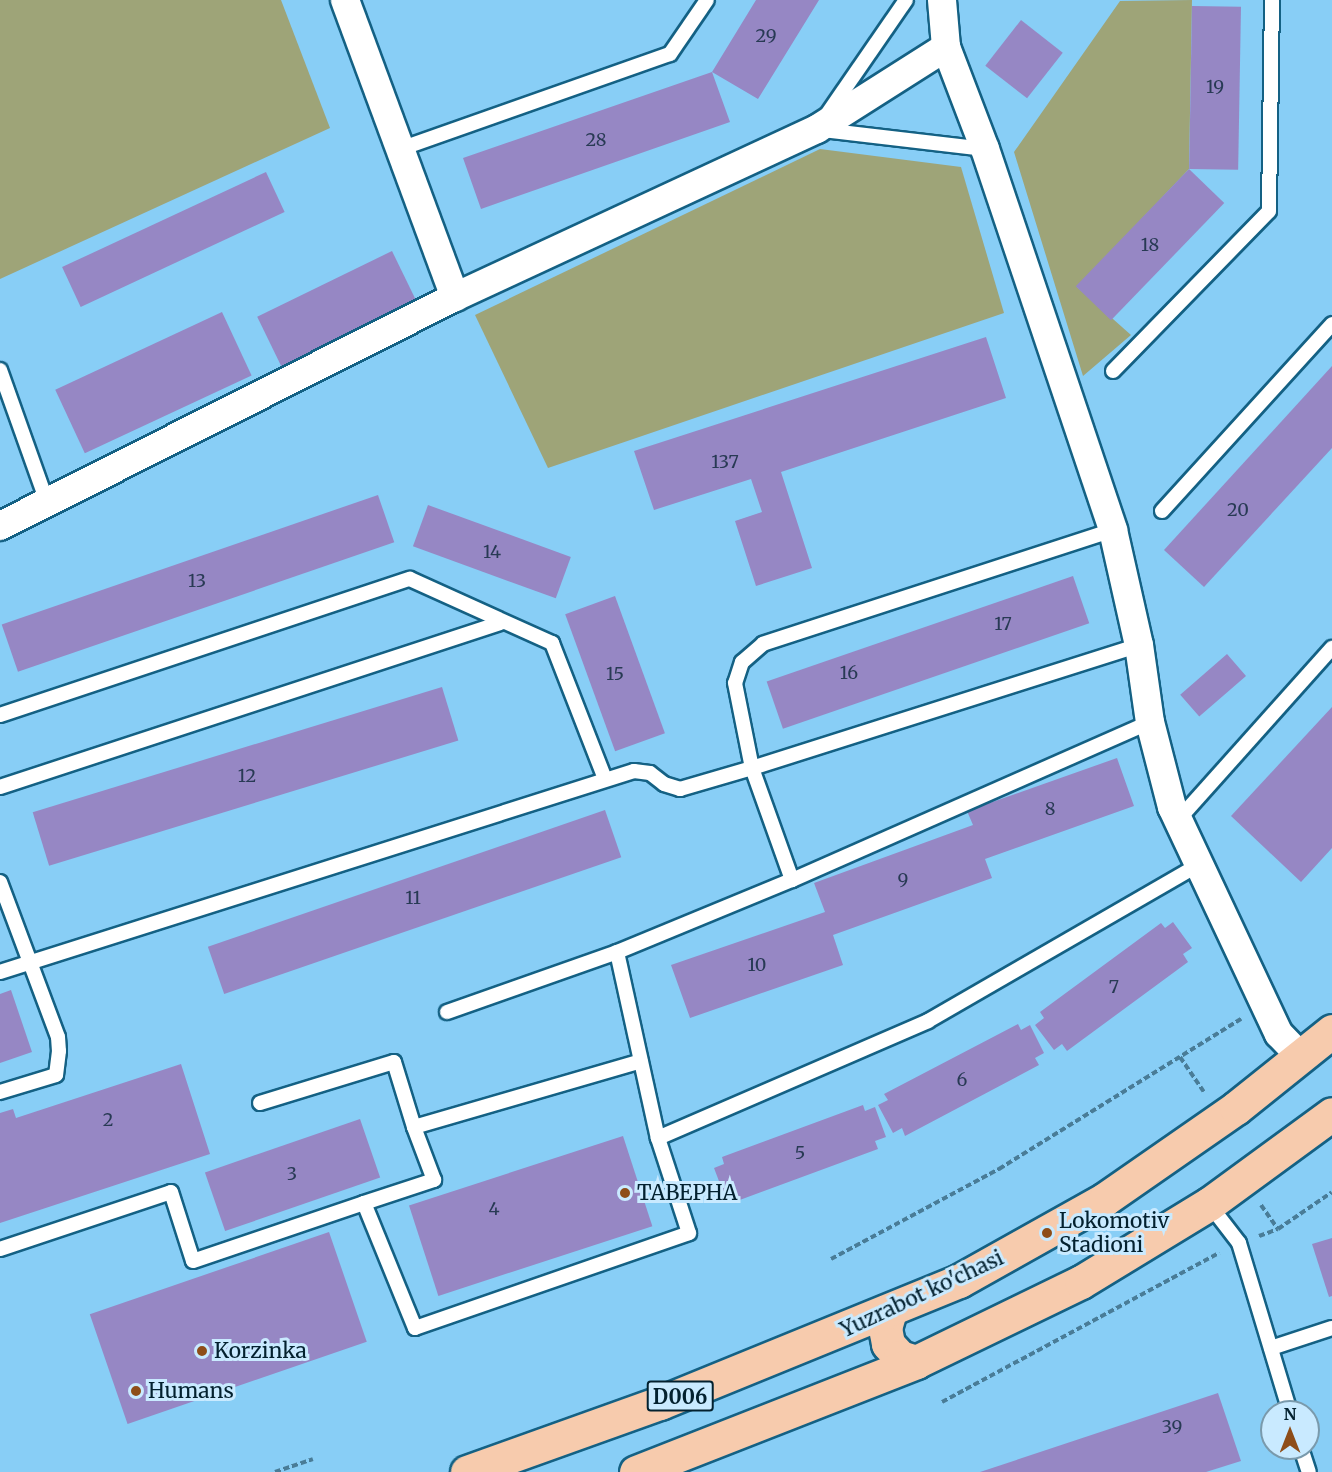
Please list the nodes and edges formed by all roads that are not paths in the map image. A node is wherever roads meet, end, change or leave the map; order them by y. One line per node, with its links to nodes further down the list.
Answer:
1 (345, 0): 8 (street)
2 (707, 0): 8 (lane)
3 (906, 0): 7 (lane)
4 (942, 0): 6 (street)
5 (1272, 0): 13 (lane)
6 (946, 47): 7 (street); 9 (street)
7 (817, 129): 9 (lane); 10 (street)
8 (400, 149): 10 (street)
9 (985, 149): 17 (street)
10 (455, 297): 14 (street)
11 (1332, 324): 15 (lane)
12 (0, 370): 14 (lane)
13 (1113, 370)
14 (47, 502): 16 (street)
15 (1162, 511)
16 (0, 526)
17 (1113, 530): 19 (street); 23 (lane)
18 (503, 622): 21 (lane); 24 (lane); 25 (lane)
19 (1139, 645): 22 (street); 23 (lane)
20 (1332, 648): 26 (lane)
21 (0, 715)
22 (1150, 722): 26 (street); 28 (lane)
23 (752, 768): 24 (lane); 28 (lane)
24 (605, 779): 31 (lane)
25 (0, 787)
26 (1178, 820): 27 (street)
27 (1198, 865): 35 (street); 41 (lane)
28 (792, 880): 30 (lane)
29 (0, 882): 31 (lane)
30 (617, 952): 33 (lane); 36 (lane)
31 (27, 963): 32 (lane); 37 (lane)
32 (0, 972)
33 (447, 1012)
34 (1332, 1031): 35 (main road, Yuzrabot ko'chasi / D006)
35 (1300, 1056): 45 (main road, Yuzrabot ko'chasi / D006)
36 (641, 1061): 40 (lane); 41 (lane)
37 (0, 1092)
38 (260, 1103): 40 (lane)
39 (1332, 1114): 43 (main road, D006)
40 (414, 1127): 42 (lane)
41 (658, 1138): 42 (lane)
42 (364, 1203): 44 (lane)
43 (1209, 1204): 47 (lane); 48 (main road, D006)
44 (0, 1249)
45 (890, 1311): 48 (main road); 51 (main road, Yuzrabot ko'chasi / D006)
46 (1332, 1328): 47 (lane)
47 (1271, 1348): 49 (lane)
48 (916, 1362): 50 (main road, D006)
49 (1286, 1400)
50 (672, 1466): 52 (main road, D006)
51 (467, 1472)
52 (636, 1472)

